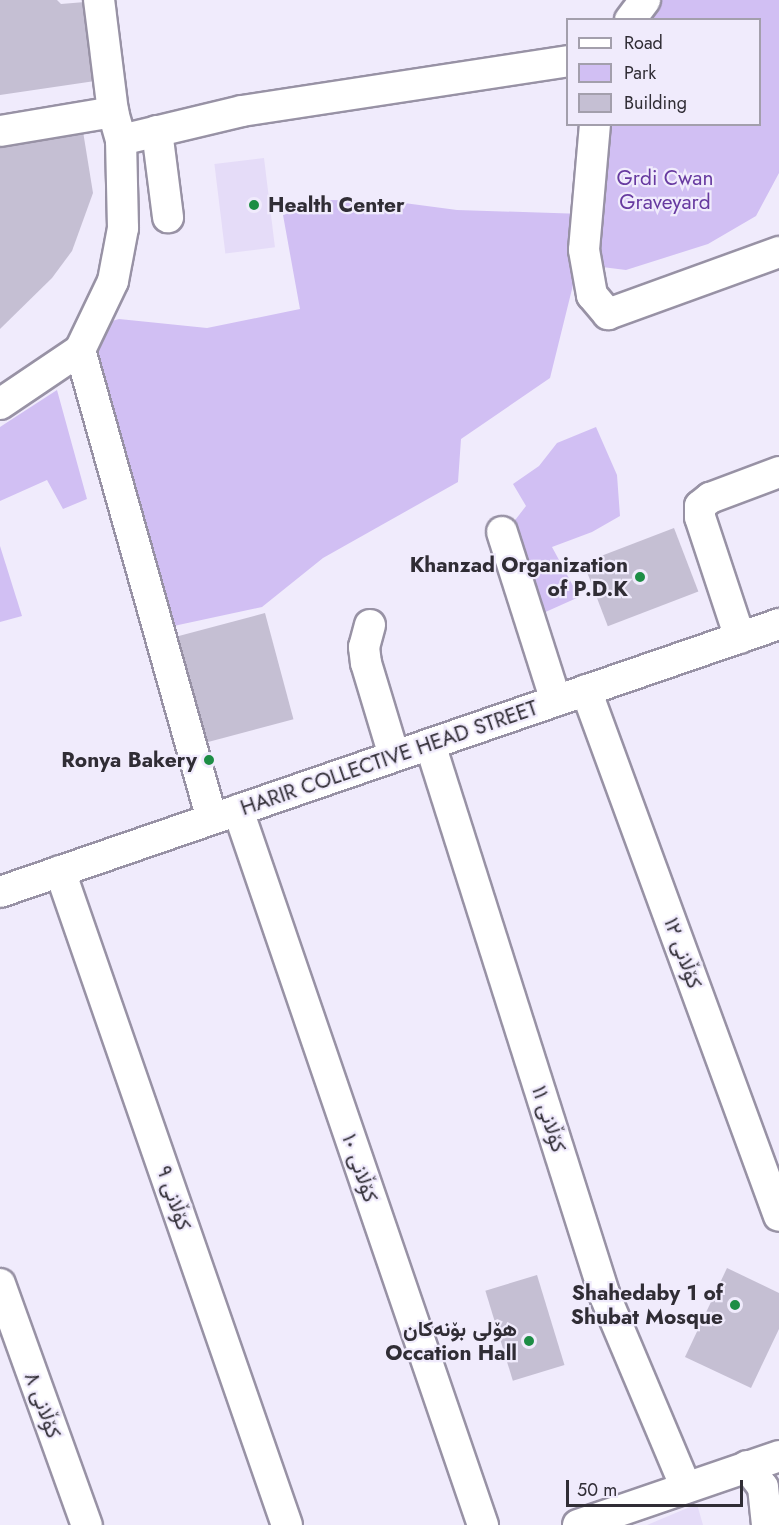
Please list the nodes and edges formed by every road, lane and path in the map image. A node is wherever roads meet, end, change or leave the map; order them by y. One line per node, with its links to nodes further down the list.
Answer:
1 (99, 0): 5 (street)
2 (645, 0): 3 (street)
3 (632, 18)
4 (566, 61): 8 (street)
5 (112, 112): 7 (street); 9 (street)
6 (595, 126): 11 (street)
7 (0, 131)
8 (157, 131): 9 (street); 10 (street)
9 (121, 140): 12 (street)
10 (168, 217)
11 (779, 252)
12 (80, 350): 13 (street); 23 (street, کۆڵانی ١٠)
13 (0, 404)
14 (779, 472): 18 (street)
15 (502, 532): 20 (street)
16 (370, 625): 22 (street)
17 (778, 628): 18 (street, HARIR COLLECTIVE HEAD STREET)
18 (740, 638): 19 (street, HARIR COLLECTIVE HEAD STREET)
19 (586, 690): 20 (street, HARIR COLLECTIVE HEAD STREET); 26 (street, کۆڵانی ١٢)
20 (556, 701): 21 (street, HARIR COLLECTIVE HEAD STREET)
21 (430, 744): 22 (street, HARIR COLLECTIVE HEAD STREET); 30 (street, کۆڵانی ١١)
22 (394, 756): 23 (street, HARIR COLLECTIVE HEAD STREET)
23 (225, 814): 24 (street, HARIR COLLECTIVE HEAD STREET); 33 (street, کۆڵانی ١٠)
24 (60, 871): 25 (street, HARIR COLLECTIVE HEAD STREET); 32 (street, کۆڵانی ٩)
25 (0, 892)
26 (779, 1216)
27 (0, 1284): 31 (street, کۆڵانی ٨)
28 (779, 1456): 29 (street)
29 (763, 1479): 30 (street); 35 (street)
30 (686, 1488): 34 (street)
31 (87, 1525)
32 (287, 1525)
33 (483, 1525)
34 (578, 1525)
35 (767, 1525)

